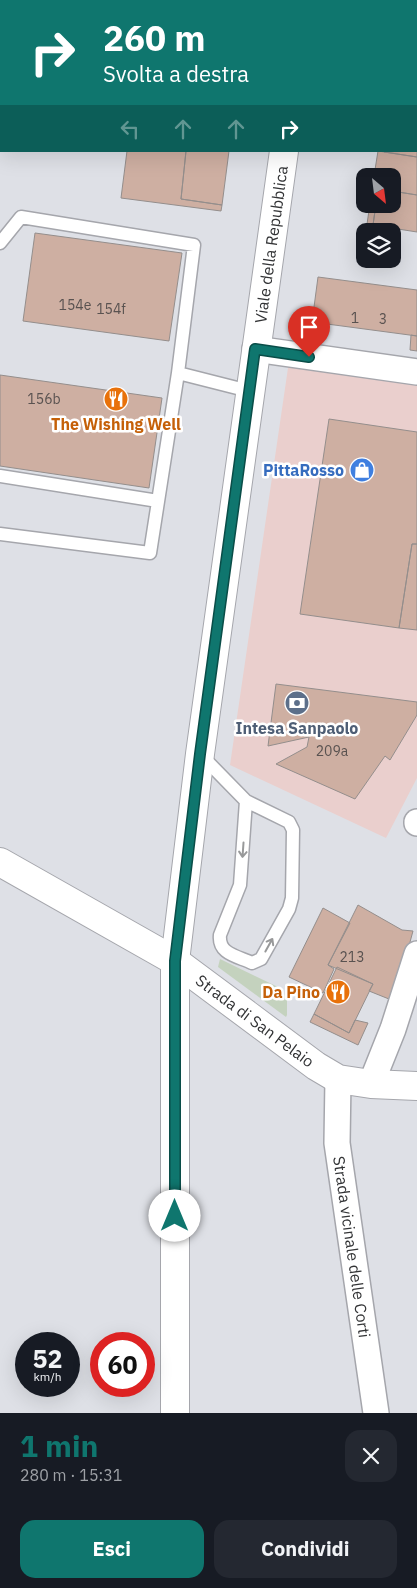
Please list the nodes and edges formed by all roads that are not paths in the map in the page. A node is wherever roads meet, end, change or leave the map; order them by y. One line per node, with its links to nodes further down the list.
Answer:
1 (284, 152): 3 (main road, Viale della Repubblica)
2 (0, 243): 5 (lane)
3 (255, 349): 4 (street); 6 (main road, Viale della Repubblica)
4 (417, 372)
5 (178, 374): 6 (lane); 8 (lane)
6 (249, 391): 10 (main road, Viale della Repubblica)
7 (0, 476): 8 (lane)
8 (158, 501): 9 (lane)
9 (0, 534)
10 (200, 754): 11 (lane); 14 (main road, Viale della Repubblica)
11 (246, 801): 11 (lane, one-way to 11)
12 (0, 862): 14 (main road, Strada di San Pelaio)
13 (417, 954): 16 (street)
14 (175, 961): 15 (main road, Strada di San Pelaio); 18 (main road, Viale della Repubblica)
15 (338, 1079): 16 (main road, Strada di San Pelaio); 19 (street, Strada vicinale delle Corti)
16 (371, 1084): 17 (main road, Strada di San Pelaio)
17 (417, 1086)
18 (175, 1413)
19 (376, 1413)

